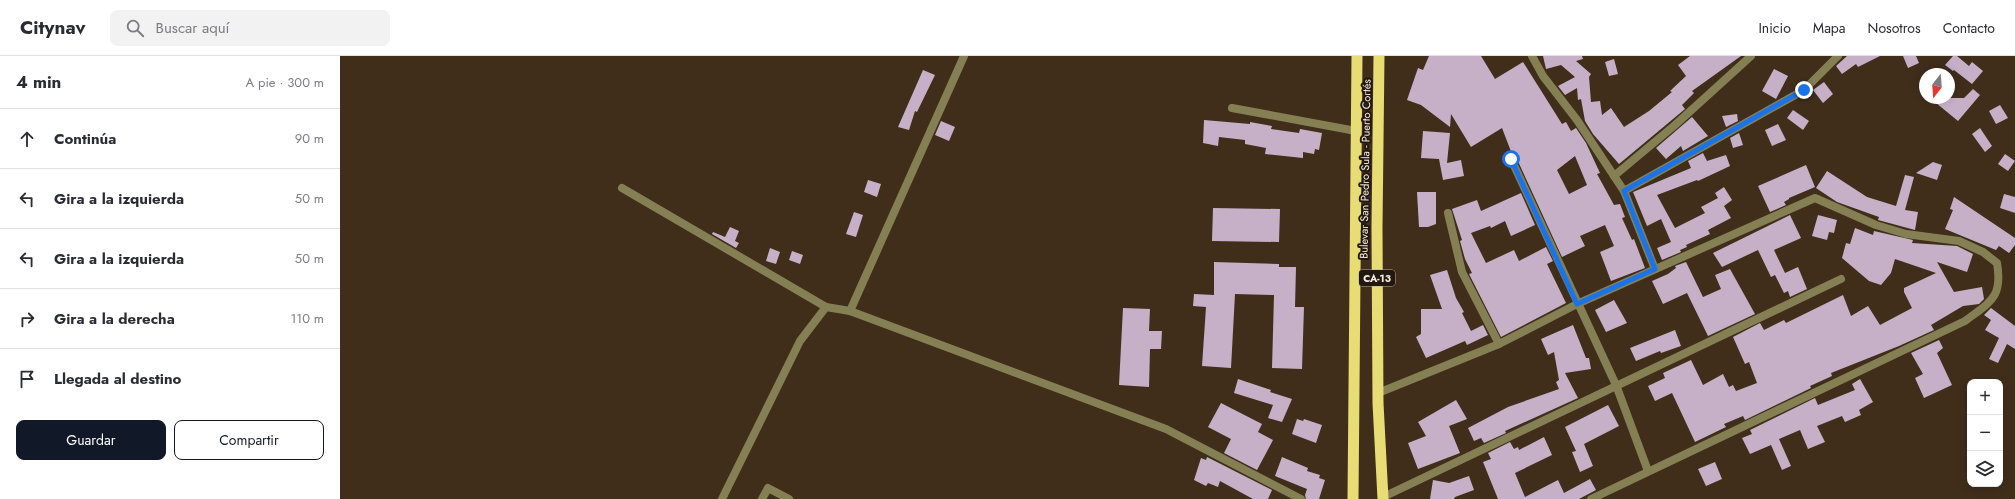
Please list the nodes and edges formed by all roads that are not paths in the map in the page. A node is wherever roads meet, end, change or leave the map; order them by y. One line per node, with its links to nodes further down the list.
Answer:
1 (964, 56): 18 (street)
2 (1357, 56): 8 (highway, Bulevar San Pedro Sula - Puerto Cortés / CA-13)
3 (1379, 56): 21 (highway, Bulevar San Pedro Sula - Puerto Cortés / CA-13)
4 (1532, 56): 10 (street)
5 (1751, 56): 10 (street)
6 (1838, 56): 12 (street)
7 (1232, 108): 8 (street)
8 (1356, 131): 28 (highway, Bulevar San Pedro Sula - Puerto Cortés / CA-13)
9 (1511, 159): 16 (street)
10 (1614, 176): 12 (street)
11 (622, 188): 17 (street)
12 (1624, 191): 14 (street)
13 (1448, 213): 19 (street)
14 (1655, 269): 16 (street); 22 (street)
15 (1841, 279): 20 (street)
16 (1577, 304): 19 (street); 20 (street)
17 (826, 307): 18 (street); 24 (street)
18 (850, 311): 27 (street)
19 (1499, 344): 21 (street)
20 (1616, 385): 22 (street); 23 (street)
21 (1378, 393): 23 (highway, Bulevar San Pedro Sula - Puerto Cortés / CA-13)
22 (1648, 471): 29 (street)
23 (1383, 498)
24 (722, 499)
25 (762, 499): 26 (street)
26 (790, 499)
27 (1300, 499)
28 (1352, 499)
29 (1591, 499)

